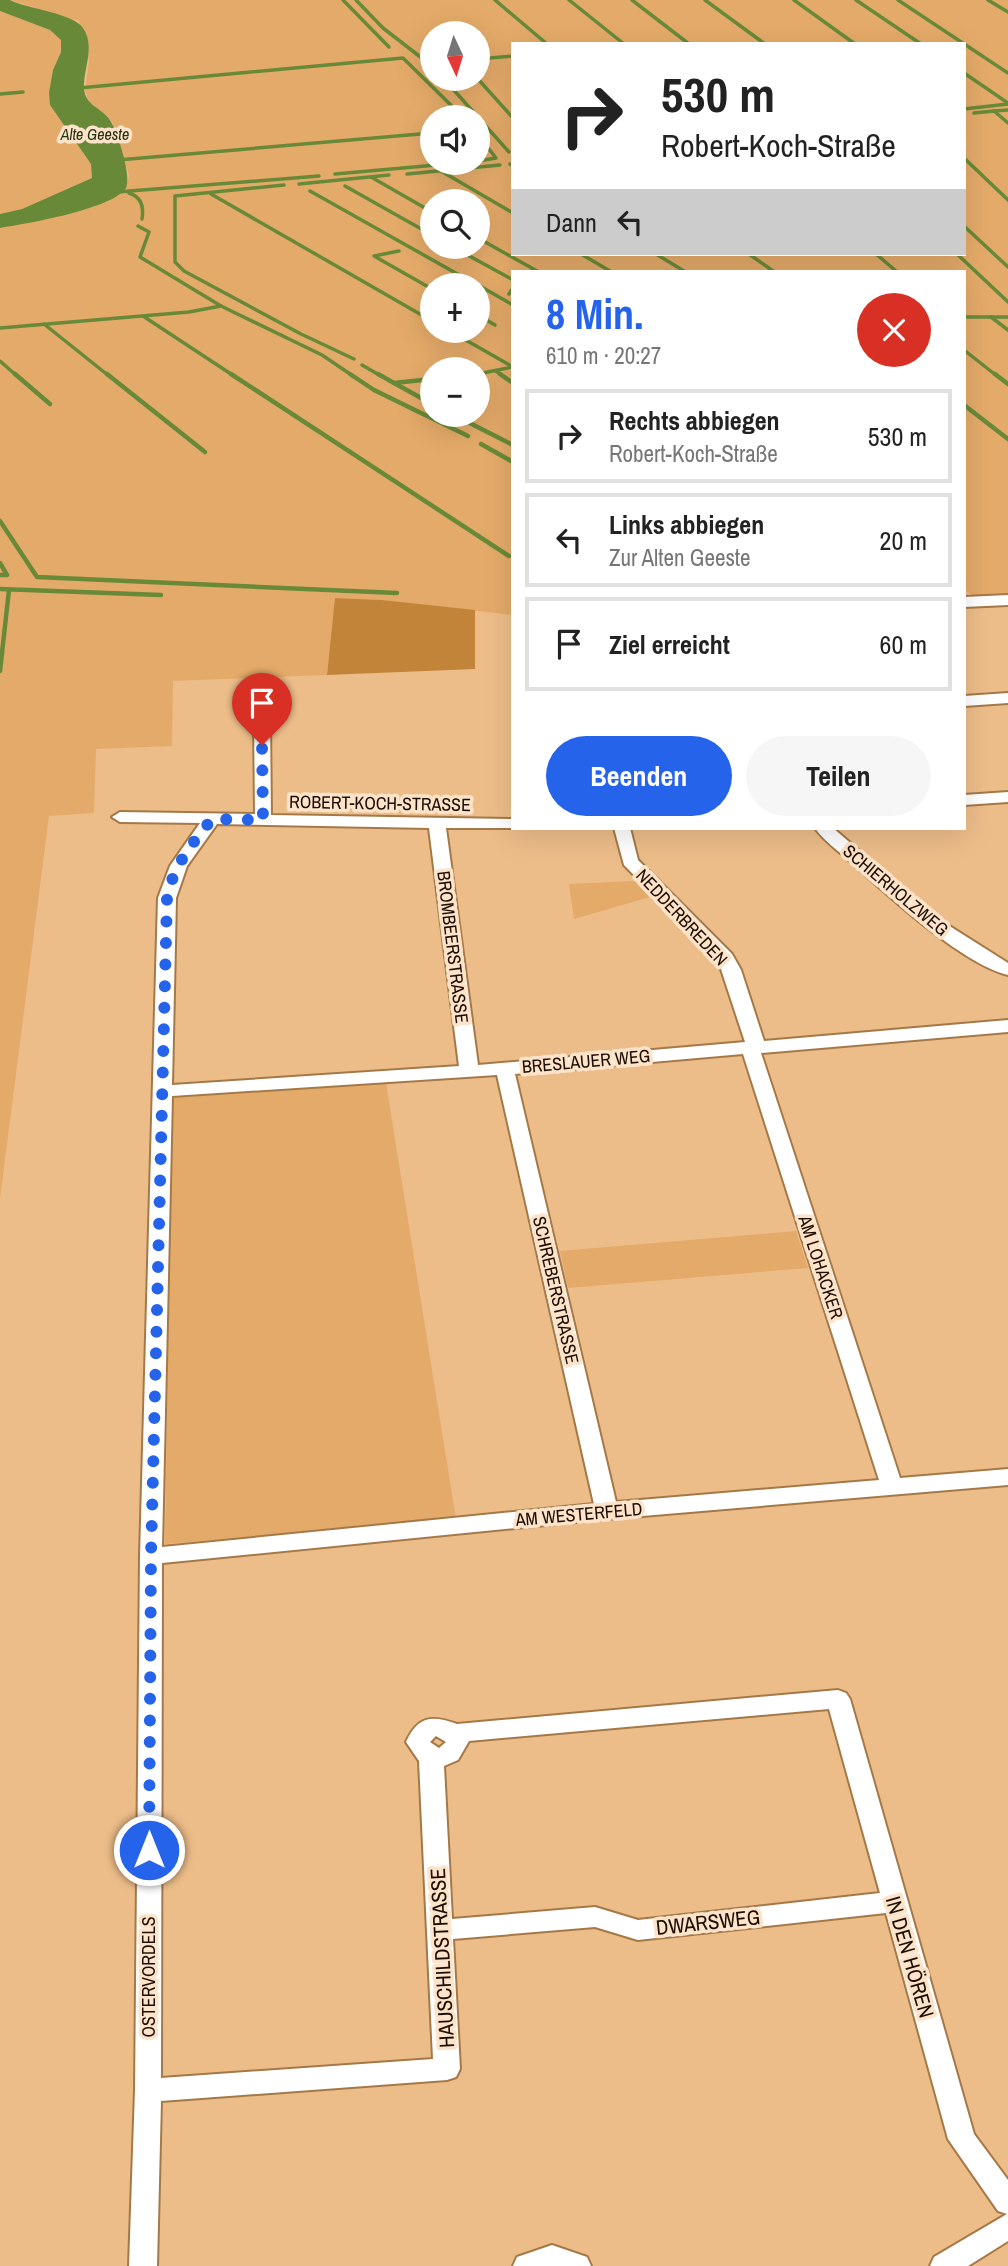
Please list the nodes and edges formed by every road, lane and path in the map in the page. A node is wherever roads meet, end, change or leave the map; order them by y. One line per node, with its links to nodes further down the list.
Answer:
1 (1008, 600): 2 (street)
2 (966, 602)
3 (1008, 698): 4 (street)
4 (966, 701)
5 (262, 720): 10 (street)
6 (1008, 797): 7 (street)
7 (966, 800)
8 (120, 817): 9 (street, ROBERT-KOCH-STRASSE)
9 (212, 819): 10 (street, ROBERT-KOCH-STRASSE); 20 (street, OSTERVORDELS)
10 (263, 820): 11 (street, ROBERT-KOCH-STRASSE)
11 (437, 823): 12 (street, ROBERT-KOCH-STRASSE); 19 (street, BROMBEERSTRASSE)
12 (511, 824)
13 (622, 830): 17 (street, NEDDERBREDEN)
14 (825, 830): 15 (street, SCHIERHOLZWEG)
15 (1008, 970)
16 (1008, 1026): 17 (street, BRESLAUER WEG)
17 (753, 1046): 18 (street, BRESLAUER WEG); 22 (street, AM LOHACKER)
18 (505, 1069): 19 (street, BRESLAUER WEG); 23 (street, SCHREBERSTRASSE)
19 (469, 1071): 20 (street, BRESLAUER WEG)
20 (164, 1091): 24 (street, OSTERVORDELS)
21 (1008, 1477): 22 (street, AM WESTERFELD)
22 (892, 1487): 23 (street, AM WESTERFELD)
23 (607, 1511): 24 (street, AM WESTERFELD)
24 (151, 1556): 28 (street, OSTERVORDELS)
25 (838, 1699): 26 (street, IN DEN HÖREN); 27 (street, HAUSCHILDSTRASSE)
26 (894, 1902): 27 (street, DWARSWEG); 29 (street, IN DEN HÖREN)
27 (440, 1930): 28 (street, HAUSCHILDSTRASSE)
28 (148, 2090): 31 (street, OSTERVORDELS)
29 (1008, 2202)
30 (1008, 2226): 34 (street)
31 (143, 2266)
32 (527, 2266): 33 (street)
33 (577, 2266)
34 (944, 2266)

